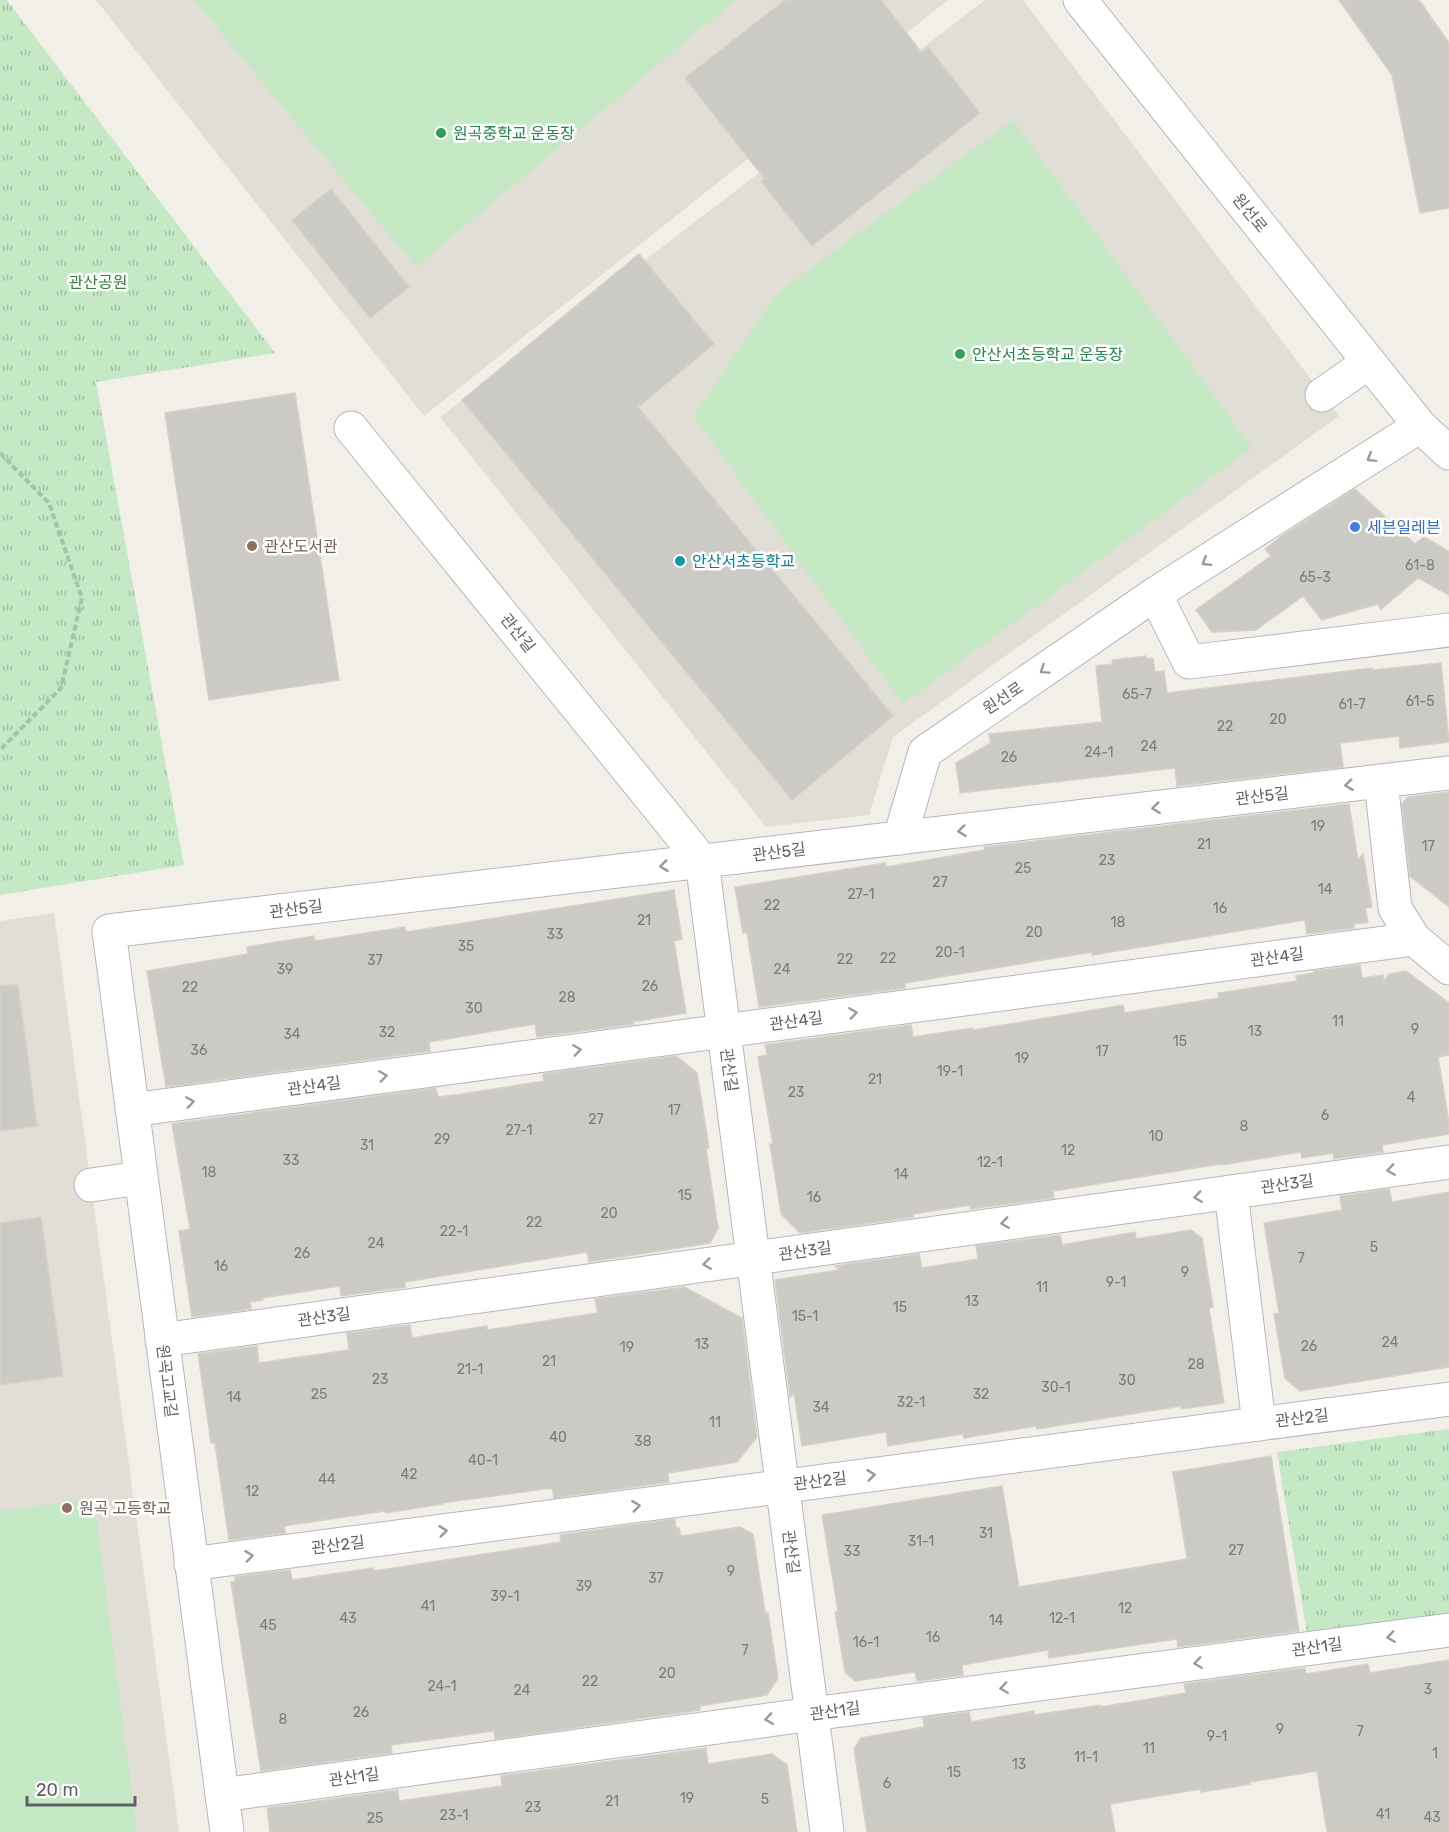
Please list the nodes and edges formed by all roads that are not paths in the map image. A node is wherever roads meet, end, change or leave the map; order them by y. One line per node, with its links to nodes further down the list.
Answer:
1 (1080, 0): 2 (street, 원선로)
2 (1369, 362): 3 (street); 4 (street, 원선로)
3 (1322, 395)
4 (1420, 426): 6 (street, 원선로); 7 (street, 원선로, one-way to 7)
5 (351, 428): 12 (street, 관산길)
6 (1449, 453)
7 (1155, 594): 8 (street); 11 (street, 원선로, one-way to 11)
8 (1449, 630)
9 (1449, 773): 10 (street, 관산5길)
10 (1381, 782): 11 (street, 관산5길, one-way to 11); 14 (street)
11 (900, 838): 12 (street, 관산5길)
12 (702, 861): 13 (street, 관산5길, one-way to 13); 16 (street, 관산길)
13 (109, 931): 17 (street, 원곡고교길)
14 (1414, 939): 15 (street); 16 (street, 관산4길, one-way to 14)
15 (1449, 968)
16 (724, 1031): 17 (street, 관산4길, one-way to 16); 22 (street, 관산길)
17 (132, 1110): 19 (street, 원곡고교길)
18 (1449, 1162): 21 (street, 관산3길, one-way to 21)
19 (141, 1178): 20 (street); 23 (street, 원곡고교길)
20 (91, 1185)
21 (1231, 1192): 22 (street, 관산3길, one-way to 22); 25 (street)
22 (754, 1258): 23 (street, 관산3길, one-way to 23); 26 (street, 관산길)
23 (162, 1340): 27 (street, 원곡고교길)
24 (1449, 1399): 25 (street, 관산2길)
25 (1259, 1424): 26 (street, 관산2길, one-way to 25)
26 (783, 1486): 27 (street, 관산2길, one-way to 26); 29 (street, 관산길)
27 (191, 1564): 30 (street, 원곡고교길)
28 (1449, 1629): 29 (street, 관산1길, one-way to 29)
29 (812, 1714): 30 (street, 관산1길, one-way to 30); 32 (street, 관산길)
30 (222, 1795): 31 (street, 원곡고교길)
31 (227, 1832)
32 (827, 1832)

